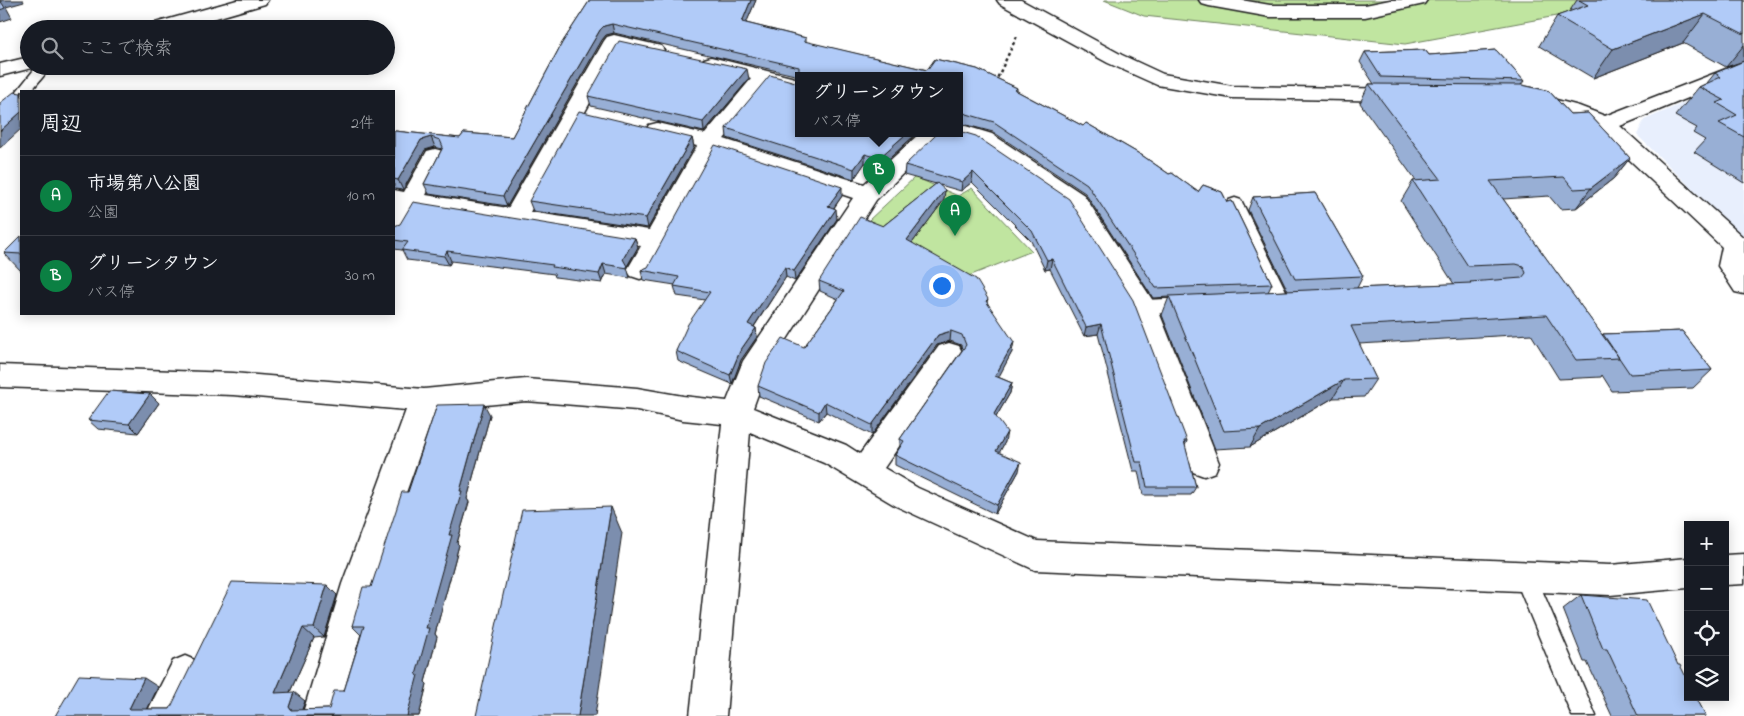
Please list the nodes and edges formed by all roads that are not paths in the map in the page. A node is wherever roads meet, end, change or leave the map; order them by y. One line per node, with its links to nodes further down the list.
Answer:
1 (258, 0): 5 (street)
2 (1008, 0): 13 (street)
3 (1209, 0): 4 (street)
4 (1417, 0)
5 (187, 20)
6 (20, 65): 8 (street)
7 (1744, 68): 15 (street)
8 (0, 70)
9 (37, 75): 12 (lane)
10 (766, 75): 11 (street); 19 (street); 24 (street)
11 (795, 84)
12 (24, 90)
13 (1421, 96)
14 (1510, 97): 15 (street)
15 (1605, 124): 27 (street)
16 (633, 125): 19 (street)
17 (963, 132): 34 (street)
18 (929, 137): 21 (street)
19 (710, 142): 21 (street); 26 (street)
20 (434, 156): 22 (street)
21 (868, 194): 38 (street)
22 (403, 199): 24 (street); 25 (street)
23 (1235, 204): 31 (lane)
24 (515, 217): 26 (street)
25 (395, 224)
26 (655, 240): 28 (street)
27 (1740, 248): 29 (street)
28 (640, 270)
29 (1744, 285)
30 (1302, 300): 31 (lane)
31 (1282, 301): 32 (lane)
32 (1262, 302)
33 (1203, 304): 34 (lane)
34 (1144, 307): 39 (street)
35 (949, 354): 40 (street)
36 (0, 376): 37 (street)
37 (424, 400): 38 (street); 47 (street)
38 (737, 414): 40 (street); 48 (street)
39 (1204, 463)
40 (864, 472): 44 (street)
41 (1744, 569): 42 (street)
42 (1729, 570)
43 (1684, 574): 44 (street)
44 (1525, 576): 49 (lane)
45 (185, 673): 46 (street)
46 (163, 716)
47 (320, 716)
48 (708, 716)
49 (1584, 716)

